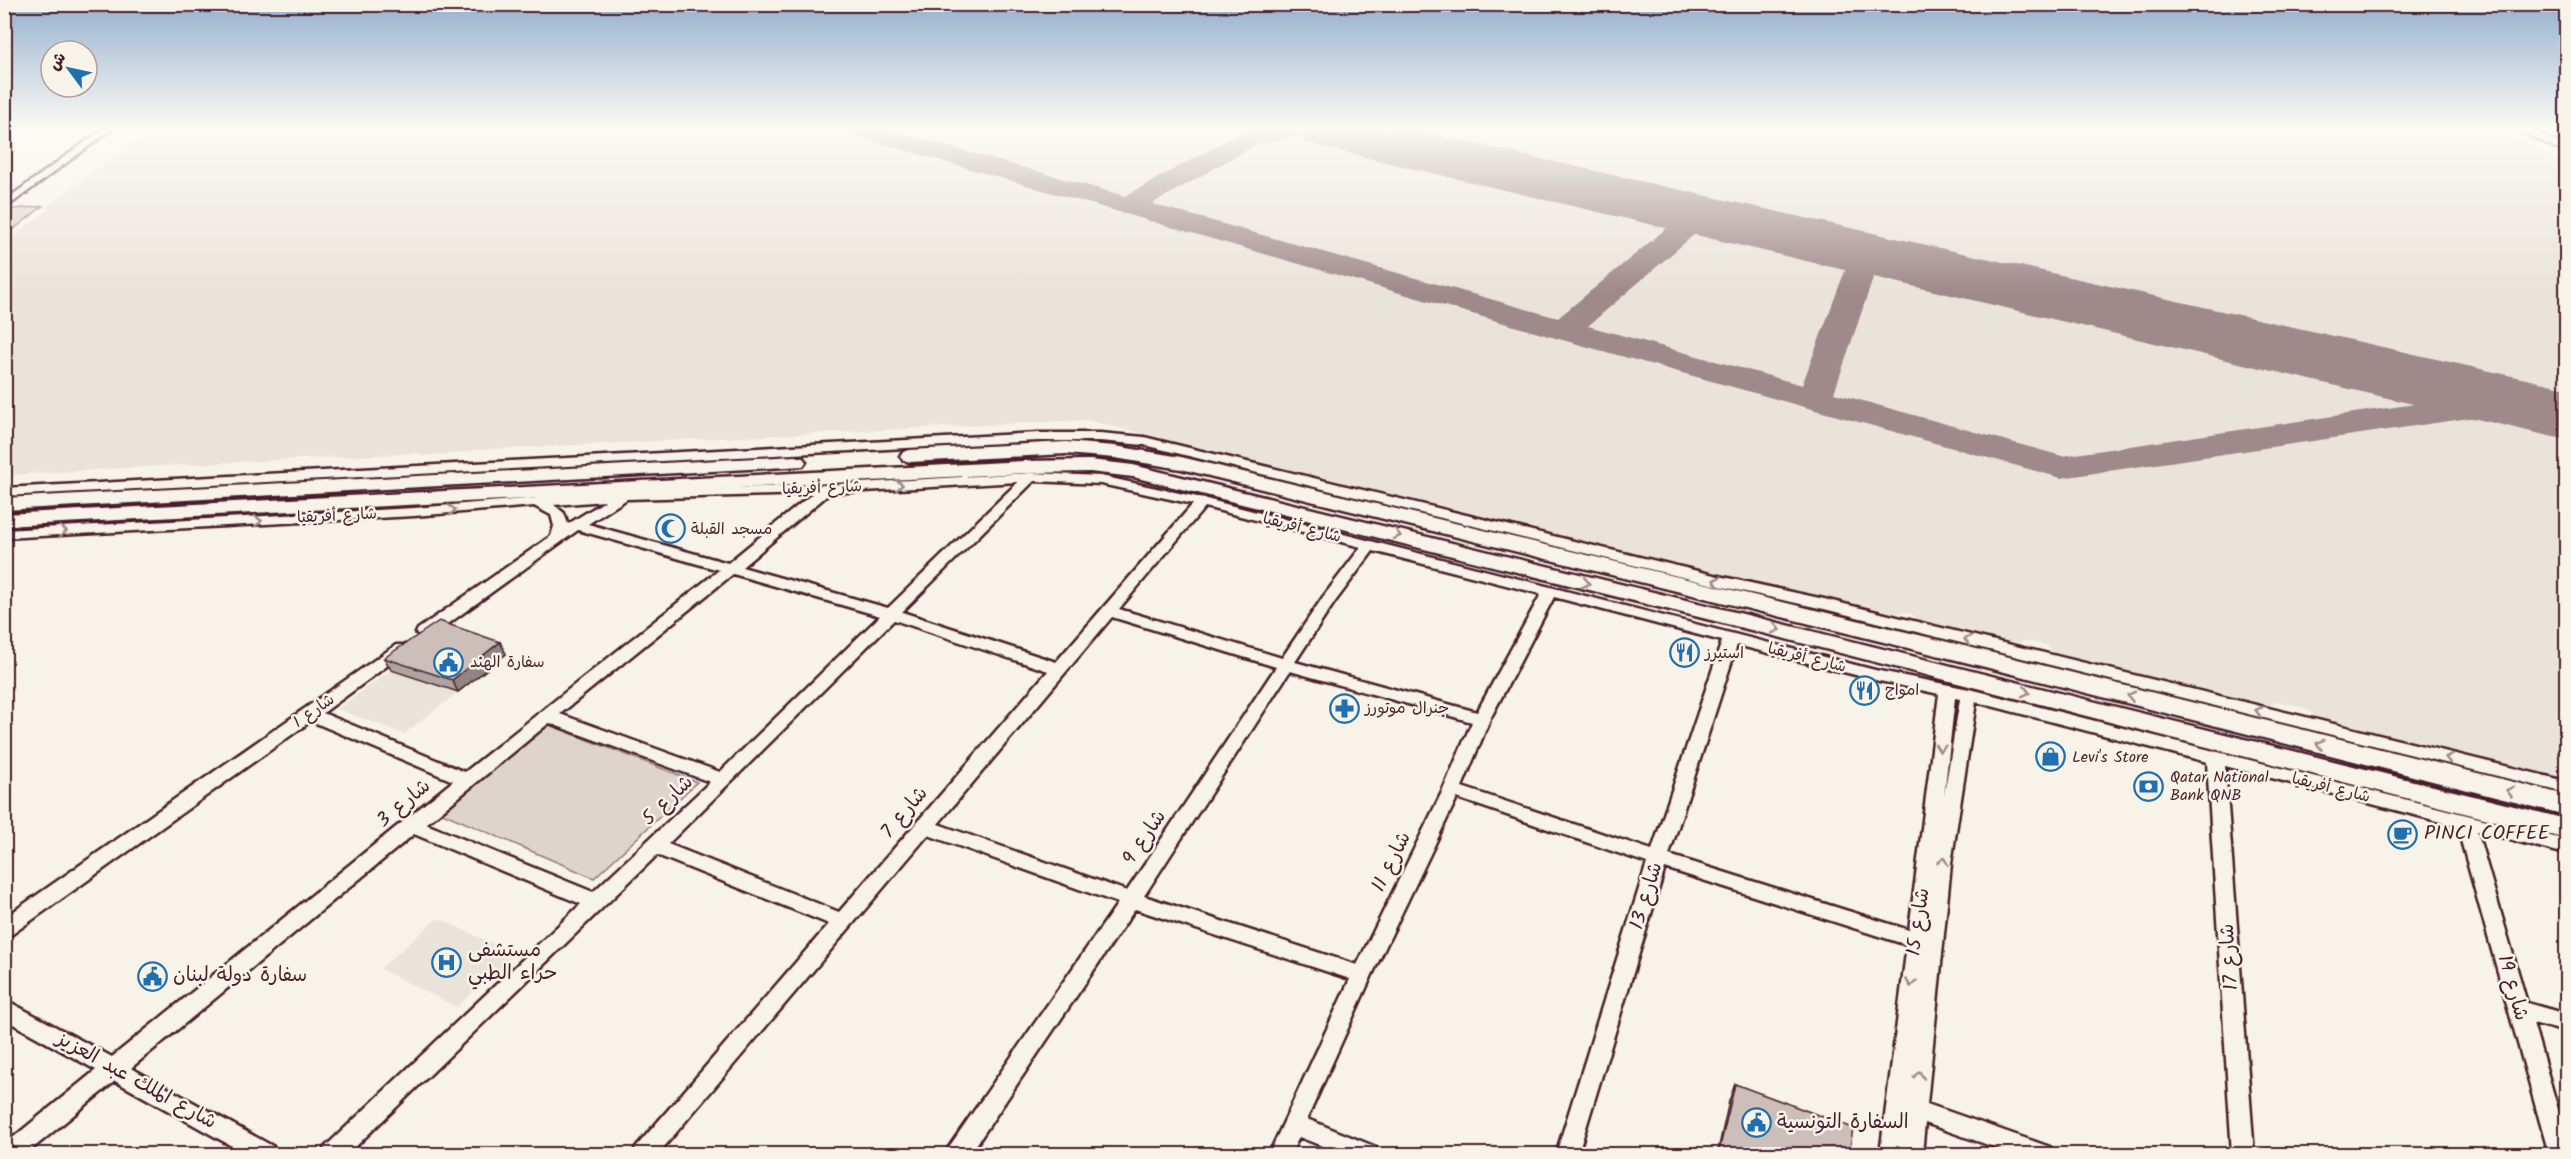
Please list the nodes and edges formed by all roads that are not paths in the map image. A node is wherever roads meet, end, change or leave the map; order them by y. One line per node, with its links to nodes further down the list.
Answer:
1 (35, 183): 2 (street)
2 (4, 206)
3 (1071, 442): 6 (street, شارع أفريقيا); 9 (highway, شارع أفريقيا); 21 (highway, شارع أفريقيا); 32 (street, شارع أفريقيا, one-way to 3)
4 (1031, 477): 5 (street, شارع أفريقيا, one-way to 4); 8 (street, شارع أفريقيا); 19 (street, شارع 5)
5 (826, 489): 7 (street, شارع أفريقيا); 16 (street, شارع 3)
6 (4, 492)
7 (624, 495): 10 (street, شارع أفريقيا); 12 (street, شارع 1)
8 (1202, 502): 15 (street, شارع أفريقيا); 18 (street, شارع 7)
9 (4, 504)
10 (539, 504): 13 (street, شارع أفريقيا, one-way to 10); 14 (street)
11 (4, 520): 21 (highway, شارع أفريقيا, one-way to 21)
12 (576, 525): 14 (street, شارع 1); 16 (street)
13 (4, 534)
14 (558, 538): 26 (street, شارع 1)
15 (1370, 545): 17 (street, شارع أفريقيا); 22 (street, شارع 9)
16 (729, 569): 19 (street); 27 (street, شارع 3)
17 (1550, 591): 20 (street, شارع أفريقيا); 28 (street, شارع 11)
18 (1108, 611): 22 (street); 23 (street, شارع 7)
19 (891, 614): 23 (street); 31 (street, شارع 5)
20 (1731, 638): 25 (street, شارع أفريقيا); 41 (street, شارع 13)
21 (1915, 654): 24 (highway, شارع أفريقيا)
22 (1287, 665): 28 (street); 42 (street, شارع 9)
23 (1059, 669): 37 (street, شارع 7)
24 (1980, 679): 25 (street, شارع أفريقيا); 29 (street, شارع أفريقيا); 34 (highway, شارع أفريقيا, one-way to 24); 38 (highway, شارع أفريقيا, one-way to 38); 52 (street, شارع 15, one-way to 24)
25 (1948, 690): 46 (street, شارع 15, one-way to 46)
26 (310, 714): 30 (street); 45 (street, شارع 1)
27 (547, 716): 30 (street, شارع 3); 31 (street)
28 (1482, 719): 33 (street, شارع 11)
29 (2216, 759): 35 (street, شارع أفريقيا); 65 (street, شارع 17)
30 (467, 780): 36 (street, شارع 3)
31 (723, 780): 39 (street, شارع 5)
32 (2566, 787)
33 (1452, 790): 41 (street); 47 (street, شارع 11)
34 (2566, 805)
35 (2465, 821): 40 (street, شارع أفريقيا); 49 (street, شارع 19)
36 (413, 826): 43 (street); 51 (street, شارع 3)
37 (924, 826): 42 (street); 44 (street, شارع 7)
38 (2566, 829)
39 (654, 846): 43 (street, شارع 5); 44 (street)
40 (2566, 847)
41 (1658, 859): 46 (street); 61 (street, شارع 13)
42 (1131, 900): 47 (street); 58 (street, شارع 9)
43 (597, 902): 56 (street, شارع 5)
44 (844, 922): 57 (street, شارع 7)
45 (4, 929)
46 (1916, 940): 62 (street, شارع 15, one-way to 62)
47 (1362, 975): 53 (street, شارع 11)
48 (4, 1008): 51 (street, شارع الملك عبد العزيز)
49 (2518, 1010): 50 (street); 66 (street, شارع 19)
50 (2566, 1023)
51 (114, 1068): 54 (street, شارع 3); 55 (street, شارع الملك عبد العزيز)
52 (1916, 1110): 63 (street, شارع 15); 64 (street)
53 (1295, 1125): 59 (street, شارع 11); 60 (street)
54 (10, 1155)
55 (266, 1155)
56 (333, 1155)
57 (644, 1155)
58 (957, 1155)
59 (1280, 1155)
60 (1368, 1155)
61 (1567, 1155)
62 (1890, 1155)
63 (1911, 1155)
64 (2042, 1155)
65 (2243, 1155)
66 (2560, 1155)

